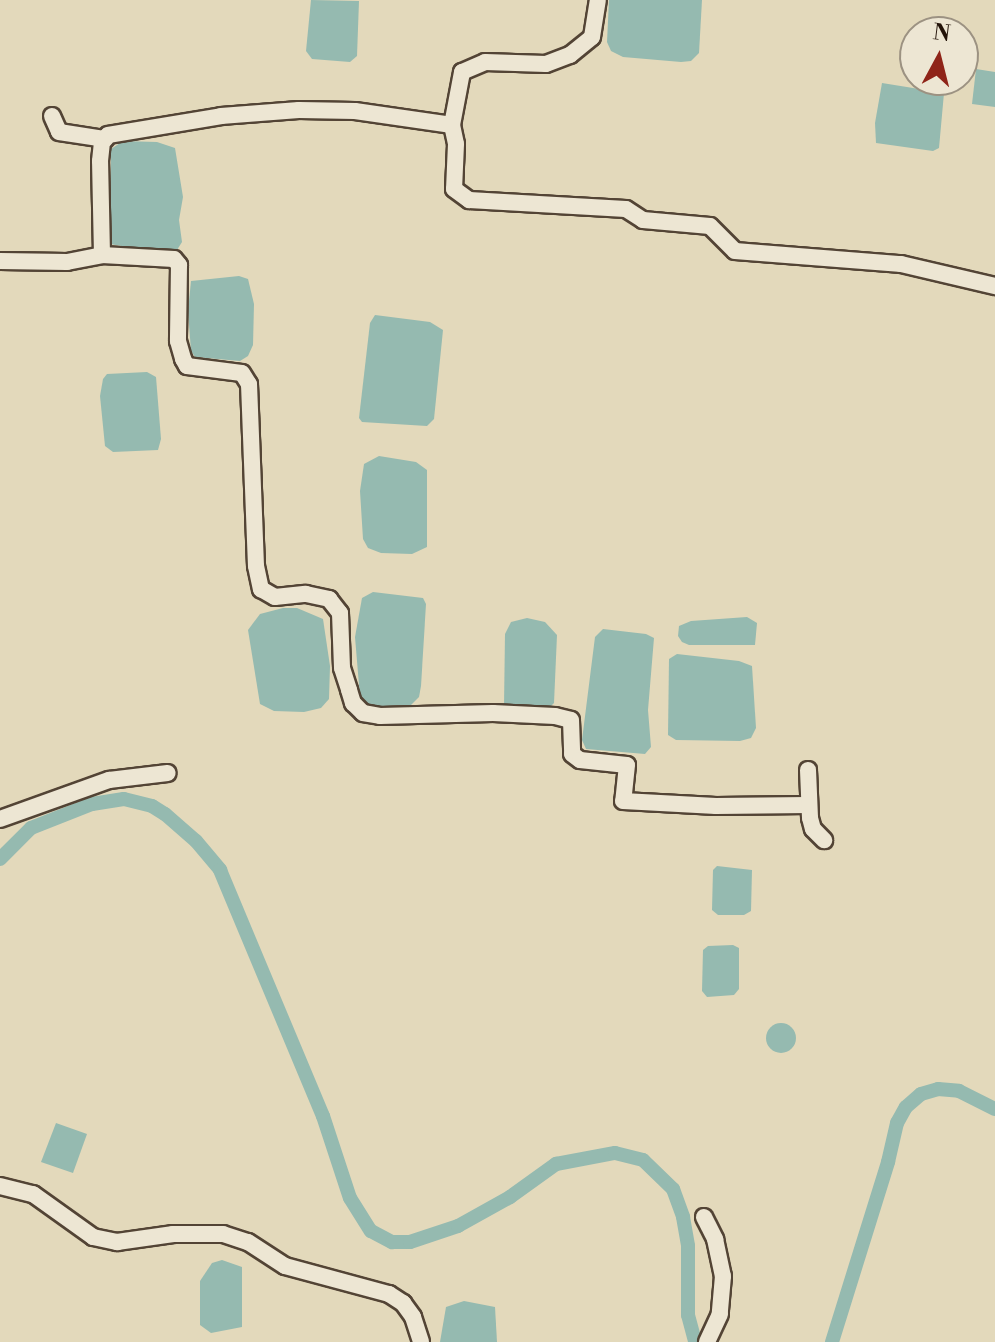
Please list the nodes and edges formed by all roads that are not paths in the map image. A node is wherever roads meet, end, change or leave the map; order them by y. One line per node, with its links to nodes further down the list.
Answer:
1 (598, 0): 3 (street)
2 (52, 116): 4 (street)
3 (452, 125): 4 (street); 7 (street)
4 (105, 139): 5 (street)
5 (102, 255): 6 (street); 10 (street)
6 (0, 261)
7 (995, 286)
8 (808, 770): 10 (street)
9 (168, 773): 11 (street)
10 (808, 805): 12 (street)
11 (0, 819)
12 (824, 840)
13 (0, 1186): 15 (street)
14 (704, 1217): 16 (street)
15 (421, 1342)
16 (707, 1342)

